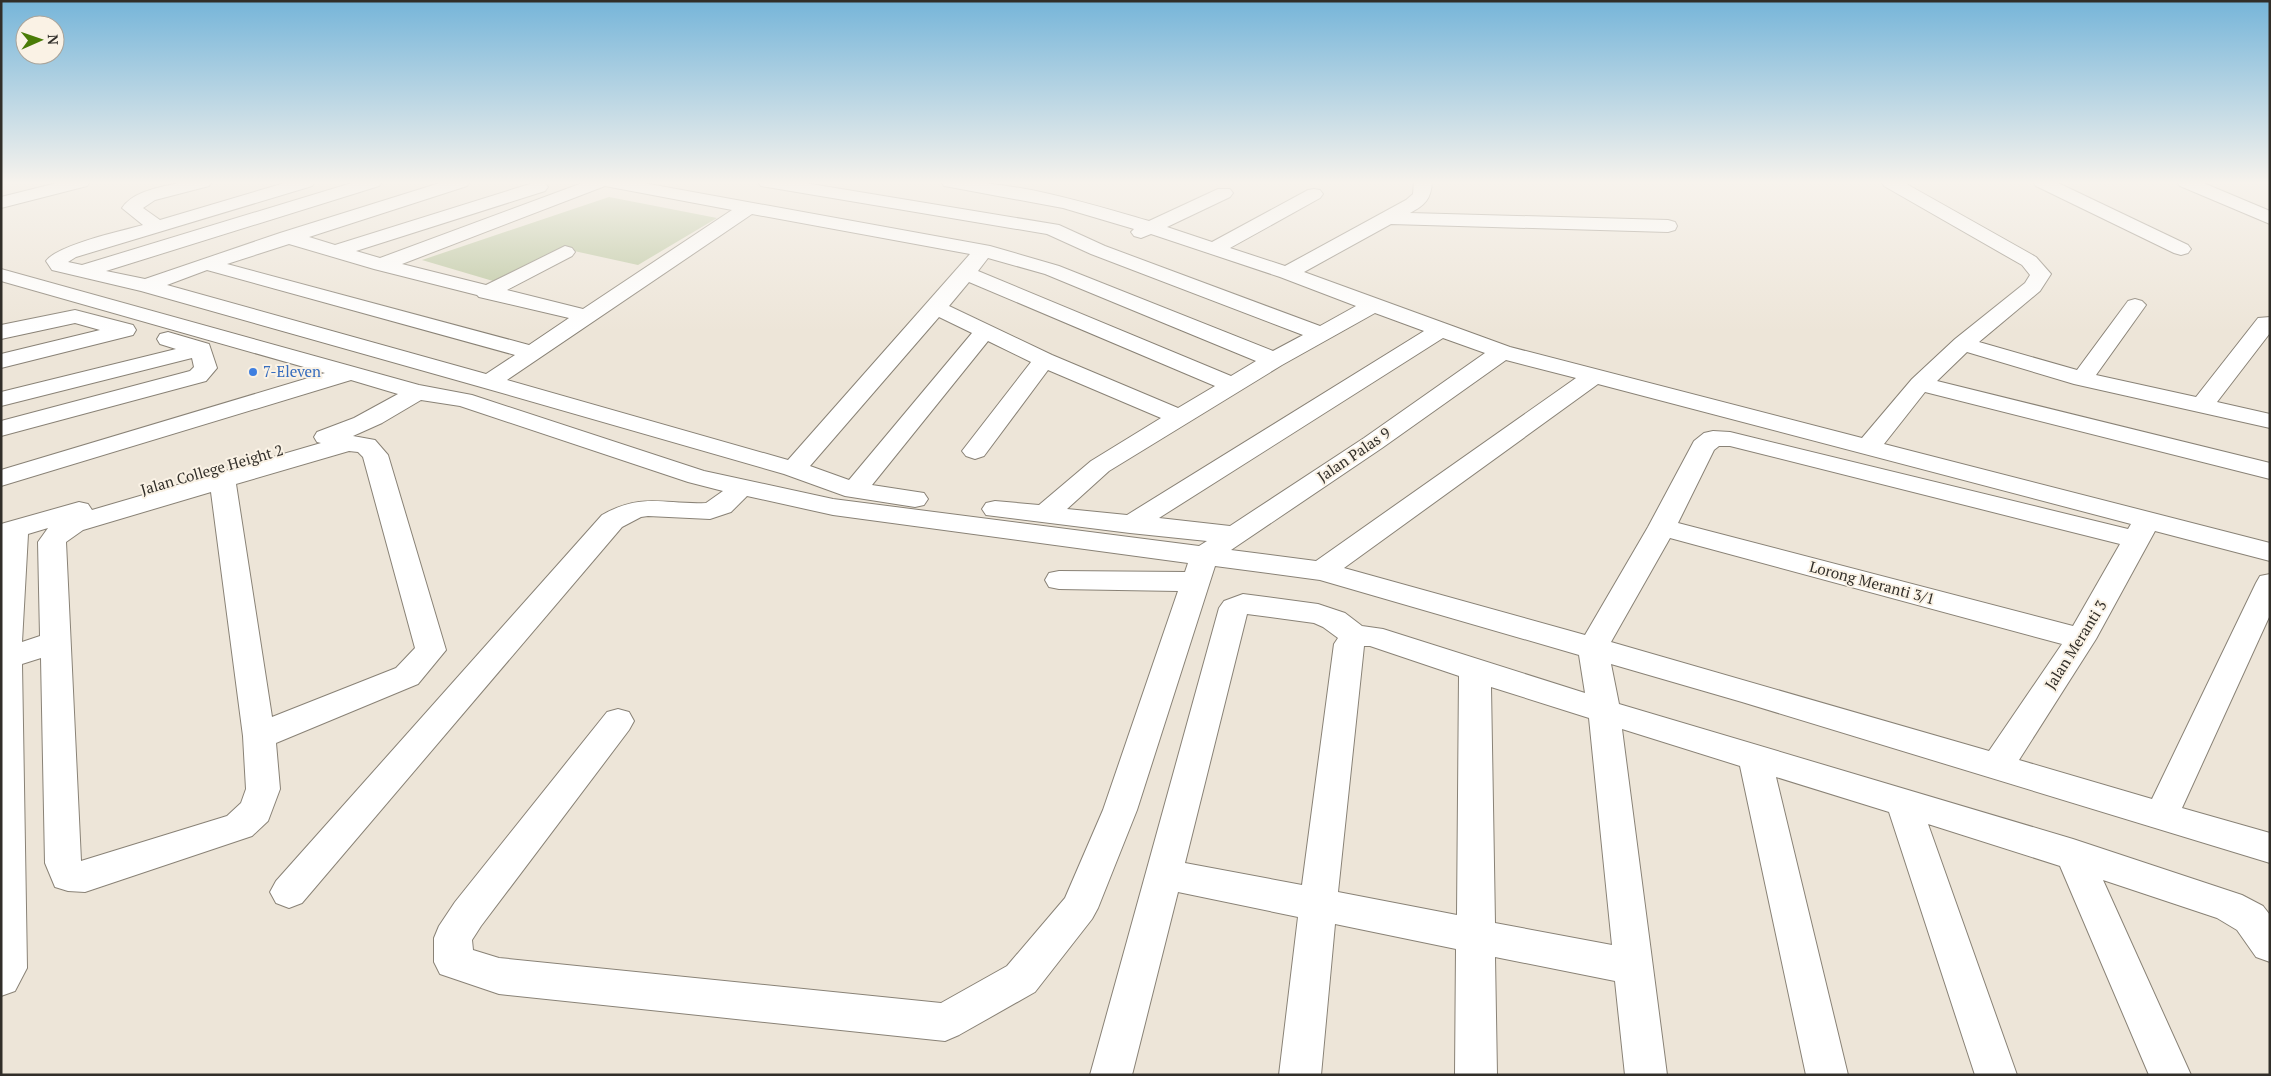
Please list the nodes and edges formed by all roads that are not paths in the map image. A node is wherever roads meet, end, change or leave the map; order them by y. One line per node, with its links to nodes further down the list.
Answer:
1 (137, 232): 25 (street)
2 (201, 232): 25 (street)
3 (302, 232): 15 (street)
4 (396, 232): 20 (street)
5 (468, 232): 23 (street)
6 (711, 232): 34 (street)
7 (888, 232): 18 (street)
8 (1059, 232): 19 (street)
9 (1141, 232): 19 (street)
10 (1163, 232): 16 (street)
11 (1244, 232): 16 (street)
12 (1361, 232): 27 (street)
13 (1978, 232): 42 (street)
14 (2146, 232): 17 (street)
15 (287, 237): 20 (street); 22 (street)
16 (1213, 249): 27 (street)
17 (2181, 249)
18 (983, 250): 24 (street); 26 (street)
19 (1098, 250): 24 (street); 40 (street)
20 (334, 252): 23 (street)
21 (565, 252): 30 (street)
22 (206, 264): 29 (street); 44 (street)
23 (381, 265): 30 (street)
24 (1052, 270): 47 (street)
25 (80, 272): 29 (street)
26 (966, 273): 33 (street); 54 (street)
27 (1287, 273): 32 (street)
28 (1, 275): 41 (street)
29 (146, 286): 52 (street)
30 (486, 292): 34 (street)
31 (2136, 305): 51 (street)
32 (1371, 306): 36 (street); 40 (street)
33 (936, 307): 38 (street); 63 (street)
34 (585, 316): 44 (street)
35 (2266, 324): 57 (street)
36 (1442, 329): 45 (street); 70 (street)
37 (126, 330): 39 (street); 43 (street); 48 (street)
38 (985, 331): 46 (street); 68 (street)
39 (1, 332)
40 (1322, 334): 47 (street)
41 (229, 338): 43 (street); 49 (street)
42 (1963, 344): 51 (street); 53 (street)
43 (201, 349): 56 (street); 60 (street)
44 (534, 352): 52 (street)
45 (1502, 352): 50 (street); 74 (street, Jalan Palas 9)
46 (1044, 360): 58 (street); 62 (street)
47 (1274, 360): 54 (street)
48 (1, 361)
49 (351, 373): 55 (street); 65 (street)
50 (1594, 376): 61 (street); 77 (street)
51 (2082, 380): 57 (street)
52 (488, 382): 63 (street)
53 (1920, 384): 61 (street); 64 (street)
54 (1233, 385): 58 (street)
55 (417, 392): 67 (street); 73 (street, Jalan College Height 2)
56 (1, 399)
57 (2202, 406): 59 (street)
58 (1178, 418): 69 (street)
59 (2270, 421)
60 (1, 429)
61 (1868, 446): 72 (street)
62 (975, 451)
63 (793, 469): 68 (street)
64 (2270, 472)
65 (1, 478)
66 (222, 480): 83 (street); 90 (street); 90 (street)
67 (740, 488): 76 (street); 99 (street)
68 (854, 490): 69 (street)
69 (1044, 515): 70 (street)
70 (1130, 525): 74 (street)
71 (1662, 527): 72 (street); 82 (street, Lorong Meranti 3/1); 84 (street)
72 (2142, 530): 75 (street); 82 (street, Jalan Meranti 3)
73 (8, 531): 80 (street)
74 (1235, 535): 76 (street, Jalan Palas 9)
75 (2270, 552)
76 (1199, 568): 77 (street); 78 (street); 88 (street)
77 (1321, 571): 84 (street)
78 (1059, 580)
79 (2270, 583): 94 (street)
80 (6, 591): 85 (street)
81 (1356, 636): 86 (street); 98 (street); 101 (street)
82 (2081, 639): 92 (street, Jalan Meranti 3)
83 (55, 642): 85 (street); 90 (street)
84 (1593, 648): 87 (street); 92 (street)
85 (4, 660): 89 (street)
86 (1474, 671): 87 (street); 102 (street)
87 (1604, 712): 91 (street); 104 (street)
88 (618, 720)
89 (4, 722): 95 (street)
90 (259, 736)
91 (1755, 758): 93 (street); 110 (street)
92 (1997, 766): 94 (street)
93 (1903, 803): 97 (street); 111 (street)
94 (2161, 816): 96 (street)
95 (3, 823): 100 (street)
96 (2270, 848)
97 (2072, 854): 103 (street); 112 (street)
98 (1164, 874): 101 (street); 106 (street)
99 (289, 892)
100 (4, 902): 105 (street)
101 (1318, 905): 102 (street); 107 (street)
102 (1476, 936): 104 (street); 108 (street)
103 (2270, 945)
104 (1633, 967): 109 (street)
105 (1, 978)
106 (1111, 1075)
107 (1300, 1075)
108 (1476, 1075)
109 (1646, 1075)
110 (1827, 1075)
111 (1996, 1075)
112 (2170, 1075)

